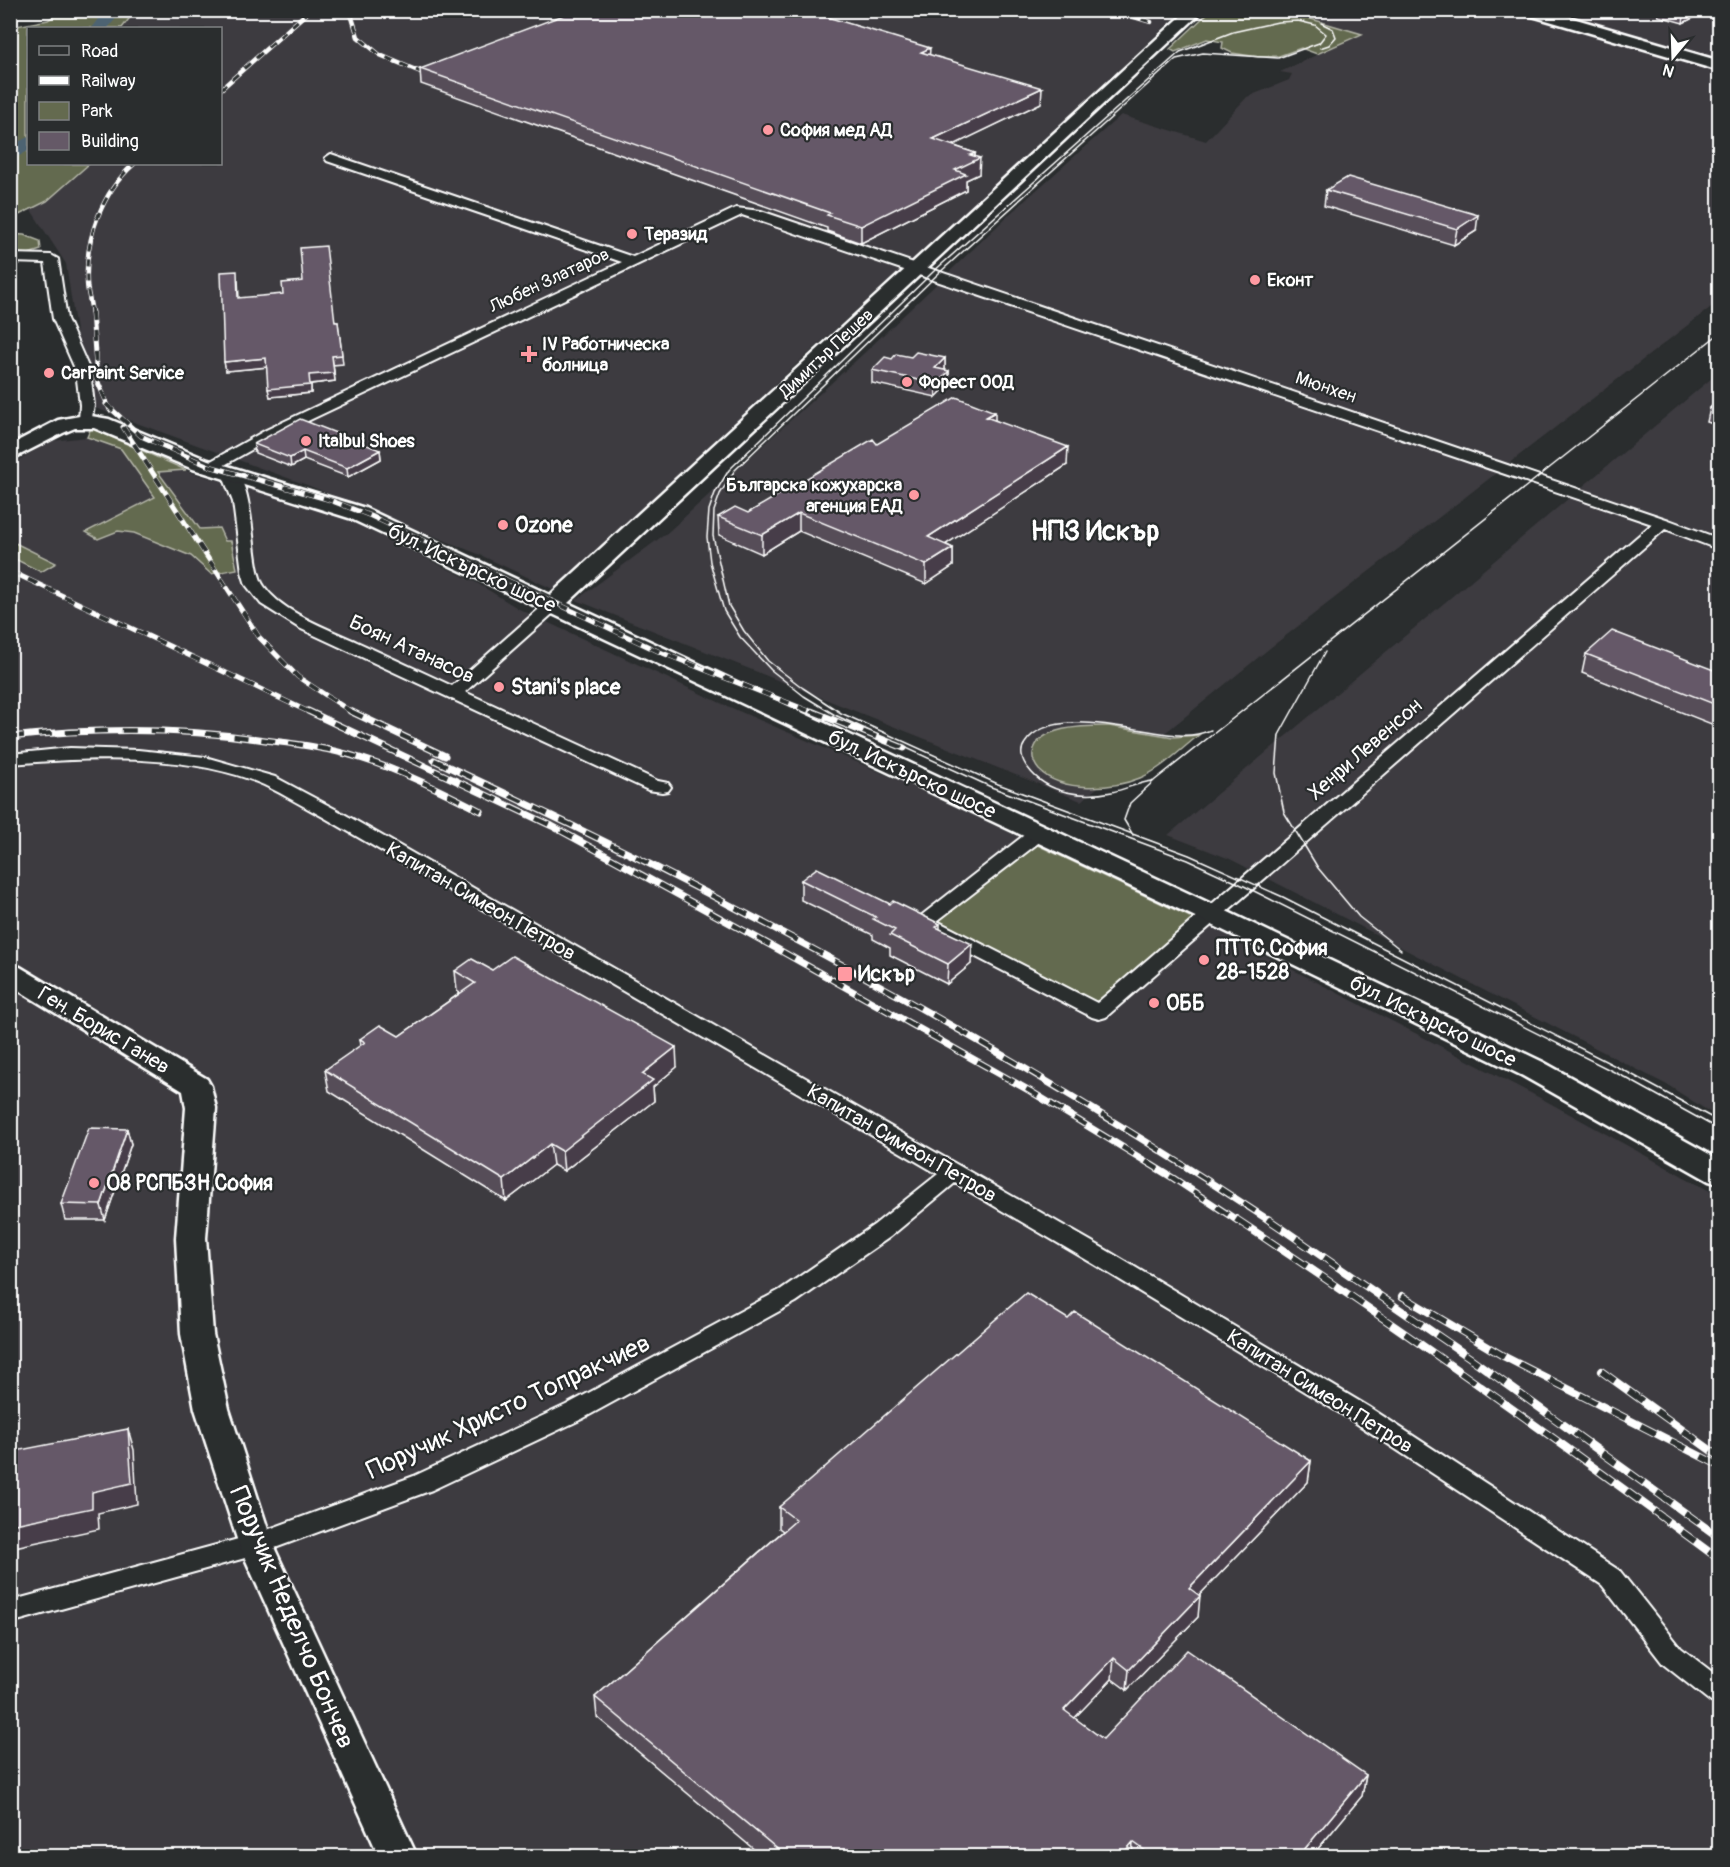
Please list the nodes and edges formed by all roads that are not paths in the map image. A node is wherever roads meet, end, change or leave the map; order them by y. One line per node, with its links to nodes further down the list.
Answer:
1 (1197, 10): 7 (main road, Димитър Пешев)
2 (1527, 10): 3 (main road)
3 (1719, 66)
4 (331, 158): 6 (street)
5 (10, 258): 8 (street)
6 (633, 261): 7 (street, Любен Златаров); 10 (street, Любен Златаров)
7 (919, 267): 12 (street, Мюнхен); 14 (main road, Димитър Пешев)
8 (86, 421): 9 (main road); 10 (main road, бул. Искърско шосе)
9 (10, 453)
10 (207, 469): 11 (main road, бул. Искърско шосе)
11 (231, 476): 14 (main road, бул. Искърско шосе); 15 (street, Боян Атанасов)
12 (1663, 523): 13 (street, Мюнхен); 19 (street, Хенри Левенсон)
13 (1719, 545)
14 (553, 605): 15 (street, Димитър Пешев); 18 (main road, бул. Искърско шосе)
15 (453, 694): 17 (street, Боян Атанасов)
16 (10, 759): 22 (street, Капитан Симеон Петров)
17 (662, 787)
18 (1039, 833): 19 (main road, бул. Искърско шосе); 19 (street, Хенри Левенсон)
19 (1213, 915): 23 (main road, бул. Искърско шосе)
20 (10, 973): 21 (main road, Ген. Борис Ганев)
21 (197, 1086): 24 (main road, Поручик Неделчо Бончев)
22 (953, 1173): 24 (street, Поручик Христо Топракчиев); 26 (street, Капитан Симеон Петров)
23 (1719, 1174)
24 (256, 1545): 25 (street, Поручик Христо Топракчиев); 27 (main road, Поручик Неделчо Бончев)
25 (10, 1612)
26 (1719, 1694)
27 (398, 1857)

